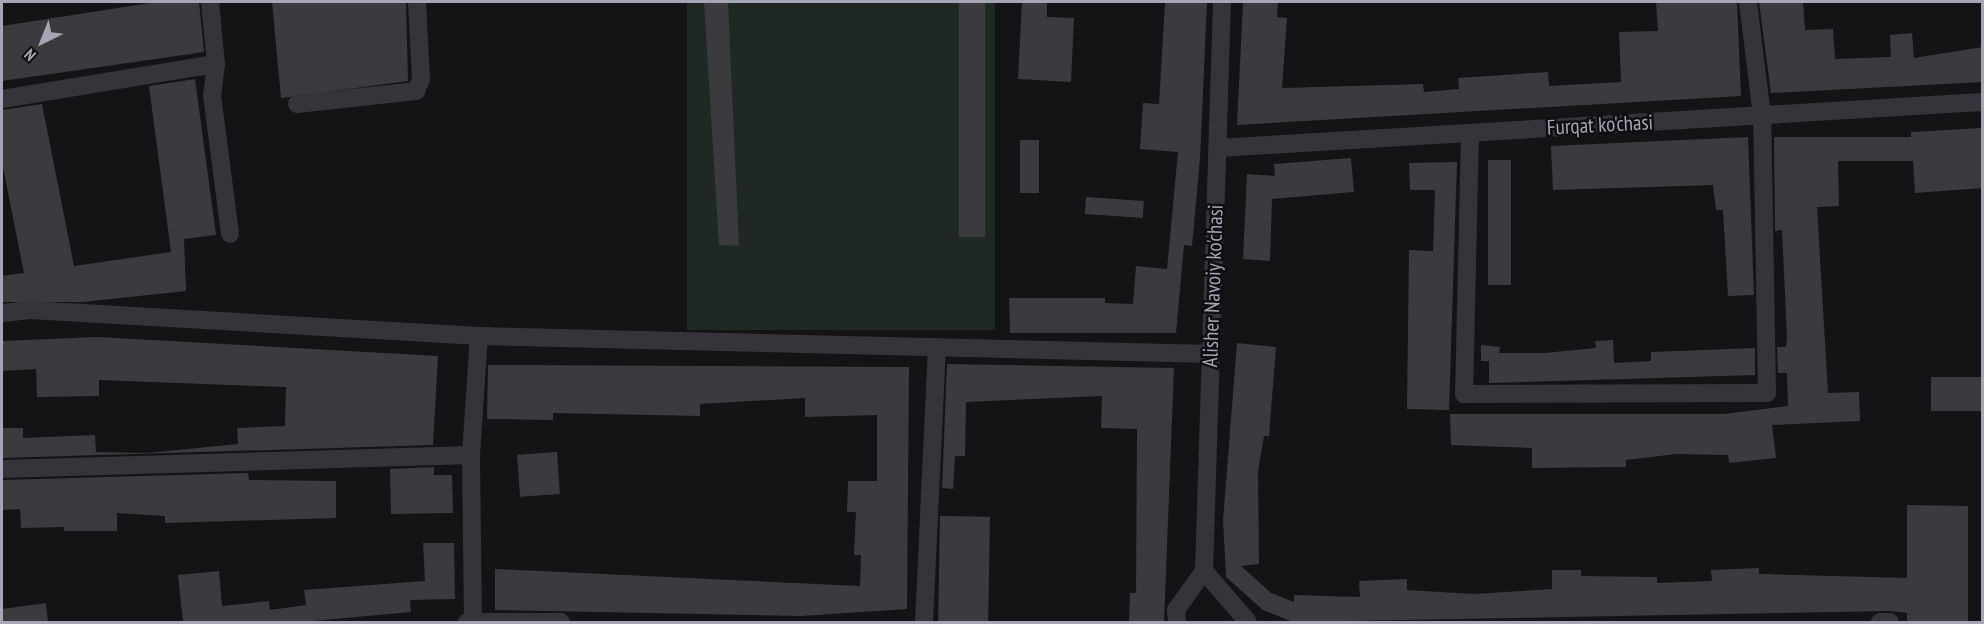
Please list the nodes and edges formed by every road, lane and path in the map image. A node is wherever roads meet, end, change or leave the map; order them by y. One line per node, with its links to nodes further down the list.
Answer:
1 (210, 2): 5 (street)
2 (417, 2): 8 (street)
3 (1222, 2): 11 (street, Alisher Navoiy ko'chasi)
4 (1748, 2): 9 (street)
5 (216, 64): 6 (street); 12 (street)
6 (2, 99)
7 (1983, 102): 9 (street, Furqat ko'chasi)
8 (297, 104)
9 (1762, 116): 10 (street, Furqat ko'chasi); 10 (street)
10 (1470, 133): 11 (street, Furqat ko'chasi)
11 (1218, 148): 16 (street, Alisher Navoiy ko'chasi)
12 (231, 234)
13 (2, 313): 14 (street)
14 (479, 336): 15 (street); 17 (street)
15 (937, 347): 16 (street); 23 (street)
16 (1211, 354): 19 (street, Alisher Navoiy ko'chasi)
17 (471, 454): 18 (street); 21 (street)
18 (2, 469)
19 (1204, 571): 24 (street); 25 (street)
20 (467, 622): 21 (street)
21 (472, 622): 22 (street)
22 (561, 622)
23 (924, 622)
24 (1177, 622)
25 (1248, 622)
26 (1880, 622): 27 (street)
27 (1890, 622)

